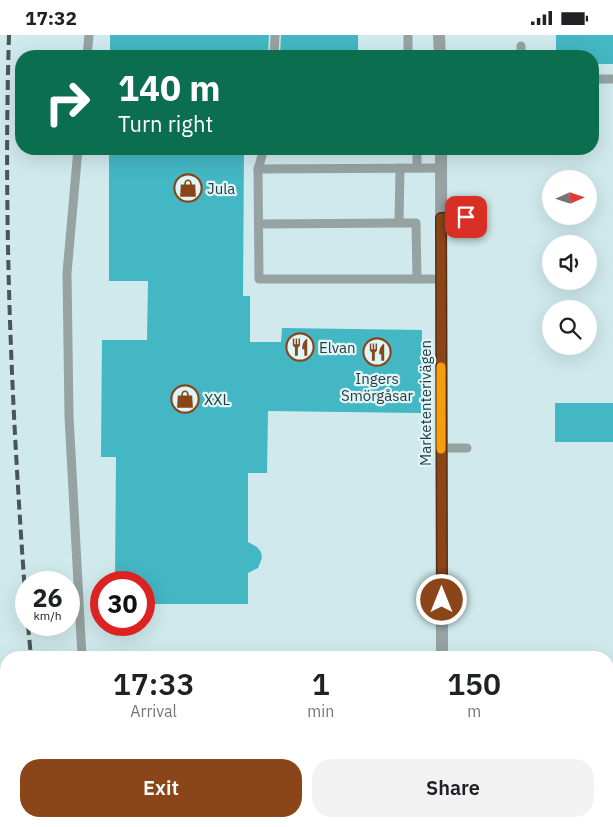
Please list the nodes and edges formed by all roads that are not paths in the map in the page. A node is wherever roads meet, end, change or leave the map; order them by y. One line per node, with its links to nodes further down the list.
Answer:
1 (88, 35): 5 (lane)
2 (275, 35): 6 (lane)
3 (408, 35): 7 (lane)
4 (439, 35): 8 (street)
5 (87, 50)
6 (274, 50)
7 (408, 50)
8 (440, 50)
9 (599, 79): 10 (lane)
10 (613, 79)
11 (77, 155): 27 (lane)
12 (262, 155): 18 (lane)
13 (417, 155): 17 (lane)
14 (441, 155): 15 (street, Marketenterivägen)
15 (440, 167): 17 (lane); 20 (street, Marketenterivägen)
16 (400, 168): 17 (lane); 18 (lane); 21 (lane)
17 (417, 168)
18 (258, 169): 22 (lane)
19 (466, 217): 20 (lane)
20 (441, 218): 24 (street, Marketenterivägen)
21 (399, 223): 22 (lane); 23 (lane)
22 (259, 224): 23 (lane)
23 (417, 279): 24 (lane)
24 (441, 279): 25 (street, Marketenterivägen)
25 (441, 448): 26 (lane); 28 (street, Marketenterivägen)
26 (467, 448)
27 (82, 651)
28 (442, 651)

